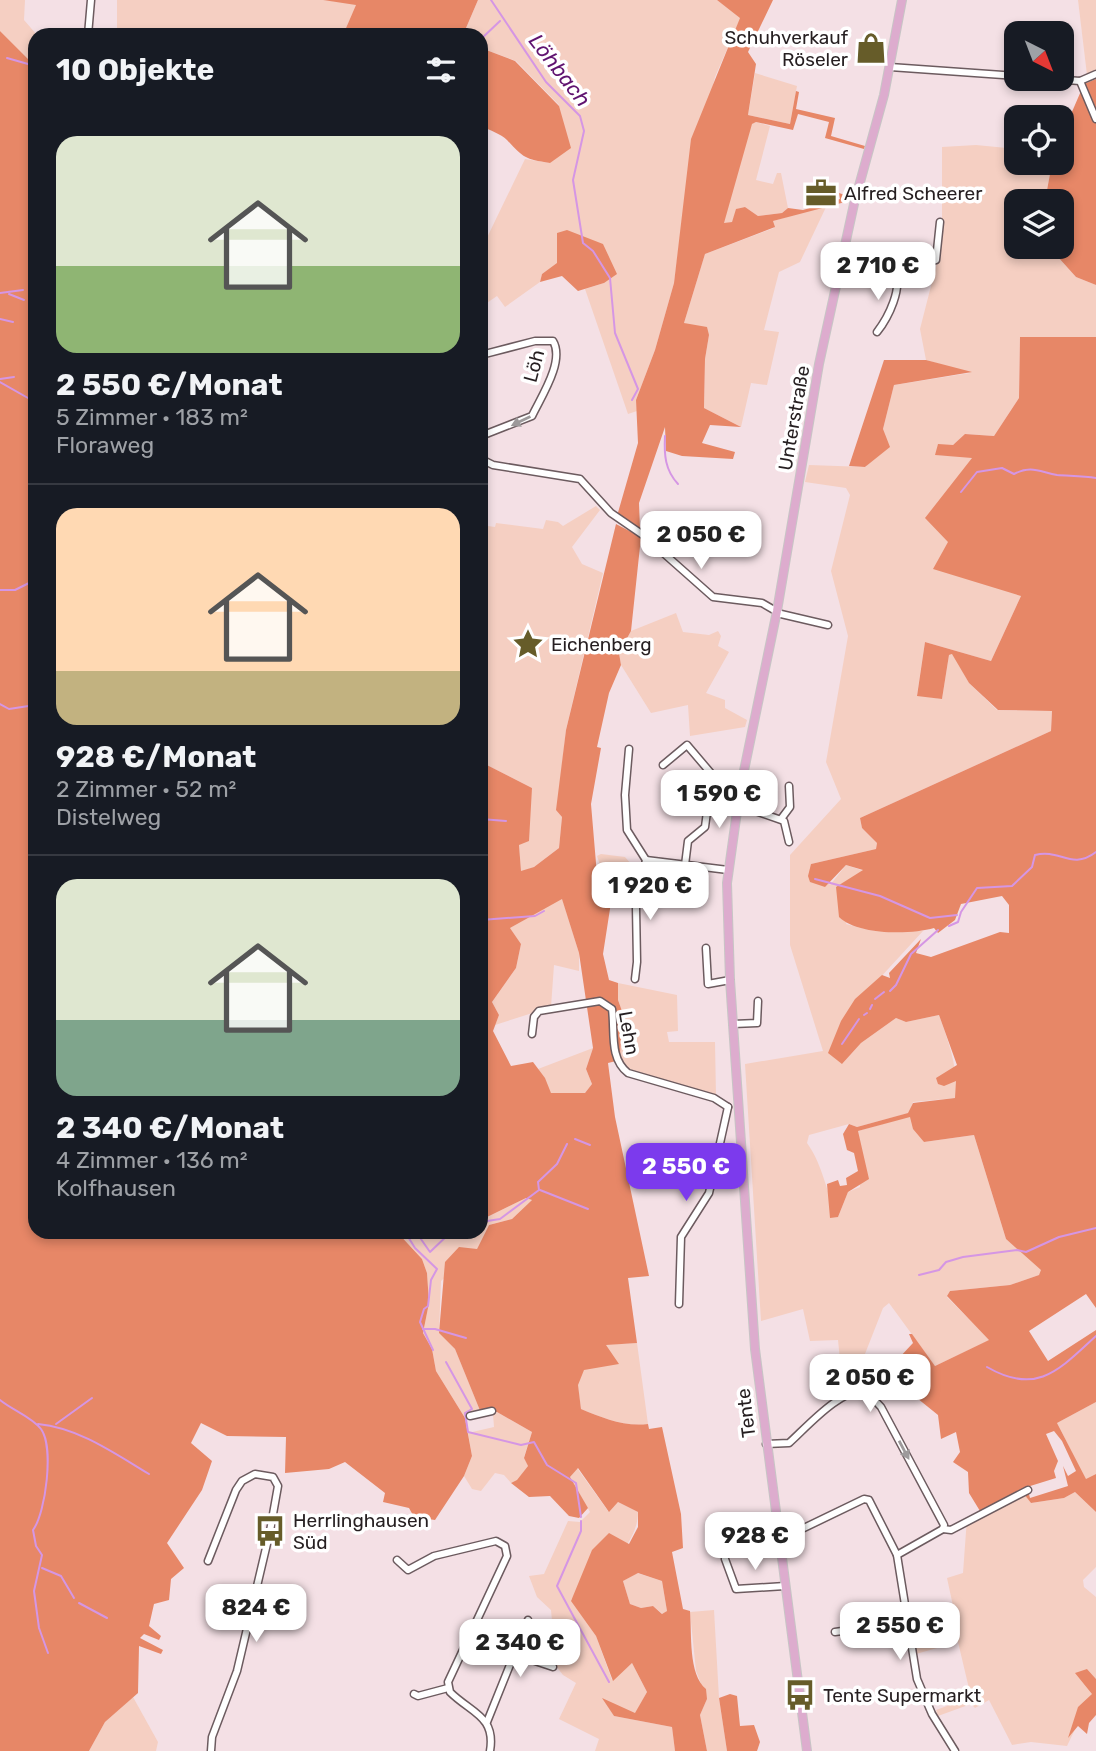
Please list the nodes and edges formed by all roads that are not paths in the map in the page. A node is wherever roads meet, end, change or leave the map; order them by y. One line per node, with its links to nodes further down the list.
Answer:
1 (91, 0): 3 (street)
2 (902, 0): 4 (main road, Unterstraße)
3 (89, 28)
4 (890, 67): 6 (street); 12 (main road, Unterstraße)
5 (1096, 74): 8 (street)
6 (1004, 75)
7 (1074, 81): 8 (street)
8 (1080, 81): 9 (street)
9 (1096, 119)
10 (940, 222): 11 (street)
11 (894, 270): 12 (street); 13 (street)
12 (839, 273): 17 (main road, Unterstraße)
13 (877, 332)
14 (488, 353): 15 (street, Löh, one-way to 15)
15 (488, 433)
16 (488, 463): 17 (street)
17 (777, 611): 18 (street); 23 (main road, Unterstraße)
18 (828, 625)
19 (629, 749): 26 (street)
20 (663, 765): 21 (street)
21 (716, 779): 23 (street); 27 (street)
22 (789, 786): 24 (street)
23 (738, 805): 24 (street); 28 (main road, Unterstraße)
24 (781, 819): 25 (street)
25 (789, 842)
26 (646, 859): 27 (street); 30 (street)
27 (685, 864): 28 (street)
28 (728, 870): 31 (main road, Unterstraße)
29 (706, 948): 31 (street)
30 (635, 979)
31 (730, 980): 33 (main road, Unterstraße)
32 (758, 1001): 33 (street)
33 (733, 1024): 35 (main road, Unterstraße)
34 (532, 1034): 36 (street, Lehn)
35 (738, 1106): 36 (street); 37 (main road, Unterstraße)
36 (728, 1107): 38 (street)
37 (742, 1153): 41 (main road, Tente)
38 (679, 1304)
39 (492, 1411): 40 (street)
40 (470, 1416)
41 (766, 1444): 43 (street, one-way to 43); 44 (main road, Tente)
42 (1028, 1490): 43 (street)
43 (943, 1529): 45 (street)
44 (779, 1540): 45 (street); 49 (main road, Tente)
45 (897, 1555): 51 (street)
46 (725, 1559): 49 (street)
47 (397, 1560): 55 (street)
48 (208, 1561): 58 (street)
49 (785, 1586): 60 (main road, Tente)
50 (528, 1620): 53 (street)
51 (907, 1622): 52 (street); 61 (street)
52 (835, 1632)
53 (514, 1654): 54 (street); 57 (street)
54 (553, 1667)
55 (448, 1688): 56 (street); 57 (street)
56 (414, 1694)
57 (487, 1722): 59 (street)
58 (211, 1751)
59 (490, 1751)
60 (807, 1751)
61 (955, 1751)

